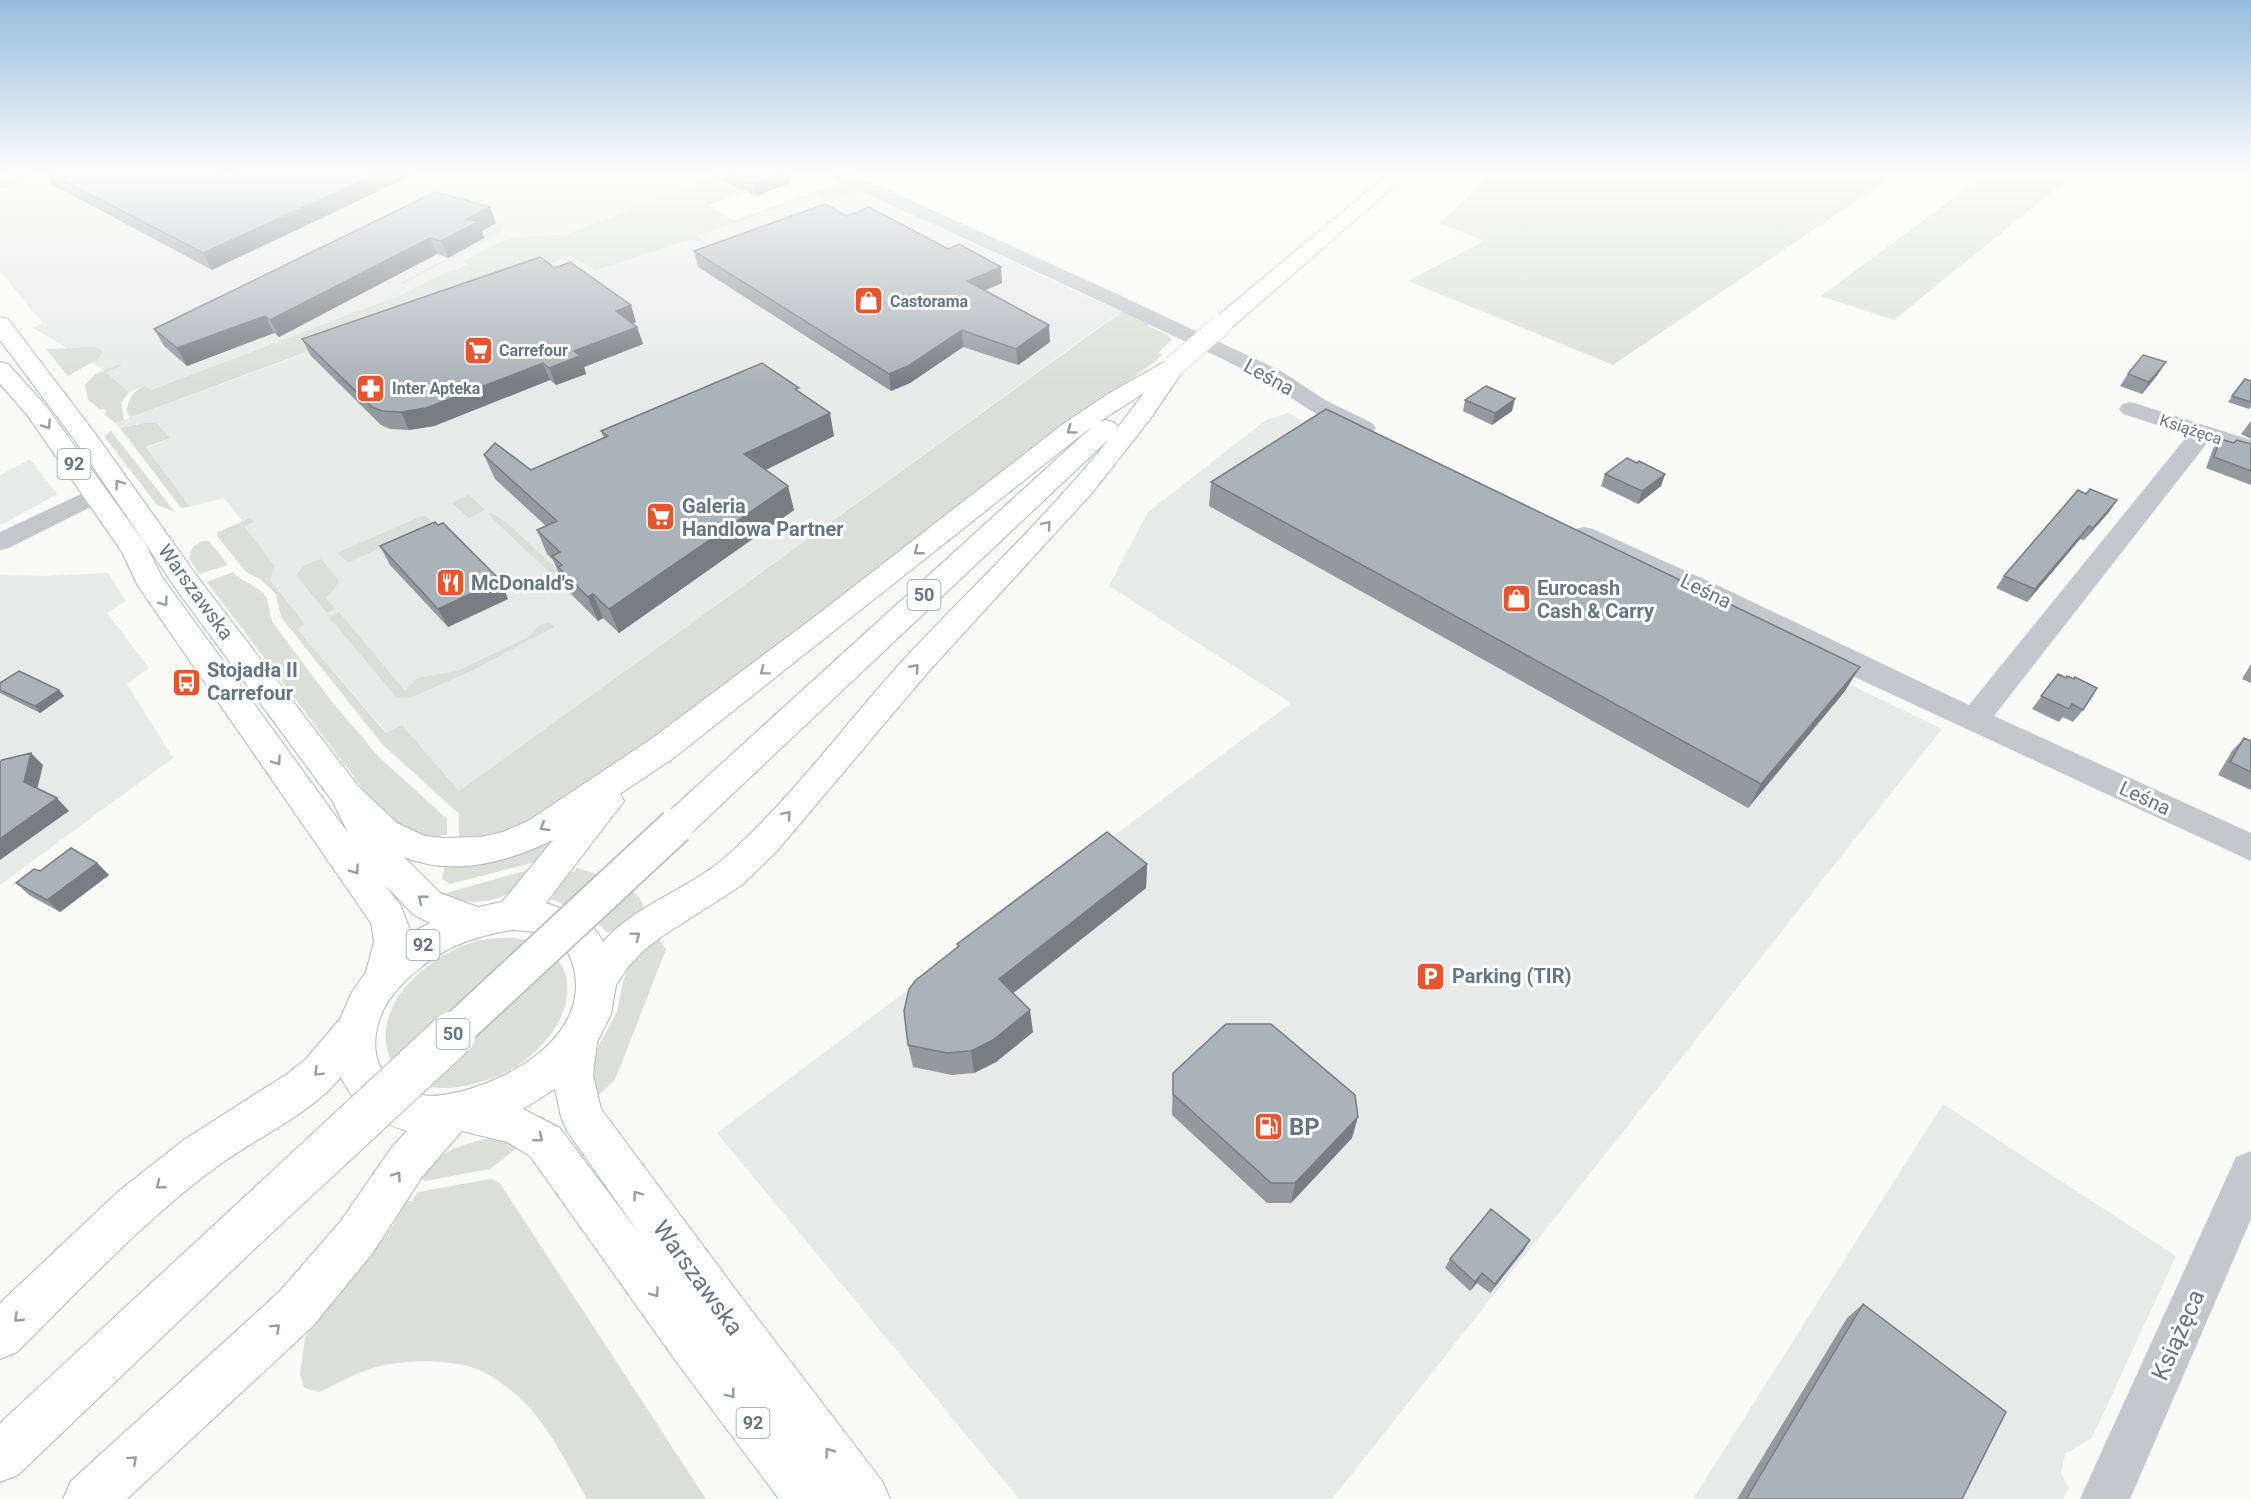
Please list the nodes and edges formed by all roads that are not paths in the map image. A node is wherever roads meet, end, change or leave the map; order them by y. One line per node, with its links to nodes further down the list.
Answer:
1 (992, 244): 8 (street, Leśna)
2 (1316, 244): 4 (main road, 50, bridge)
3 (0, 324): 15 (main road, Warszawska / 92, one-way to 3)
4 (1174, 366): 14 (main road, one-way to 14); 18 (main road, one-way to 4); 25 (main road, 50, bridge)
5 (0, 369): 10 (main road, Warszawska / 92, one-way to 10)
6 (2131, 409): 7 (street, Książęca)
7 (2204, 432): 9 (street, Książęca); 13 (street)
8 (1386, 439)
9 (2251, 448)
10 (96, 495): 12 (street); 19 (main road, Warszawska / 92, one-way to 19)
11 (1564, 526): 13 (street, Leśna)
12 (0, 542)
13 (1974, 720): 16 (street, Leśna)
14 (663, 748): 15 (main road, one-way to 15); 17 (main road)
15 (346, 795): 17 (main road, Warszawska / 92, one-way to 15)
16 (2251, 848)
17 (494, 918): 18 (main road, 92); 19 (main road, 92)
18 (597, 980): 21 (main road, 92)
19 (381, 982): 20 (main road, 92)
20 (357, 1028): 22 (main road, 92); 24 (main road, one-way to 24)
21 (577, 1040): 22 (main road, 92); 28 (main road, Warszawska / 92, one-way to 21)
22 (458, 1113): 26 (main road, one-way to 22); 27 (main road, Warszawska / 92, one-way to 27)
23 (2251, 1171): 29 (street, Książęca)
24 (0, 1335)
25 (0, 1456)
26 (89, 1499)
27 (811, 1499)
28 (864, 1499)
29 (2105, 1499)

